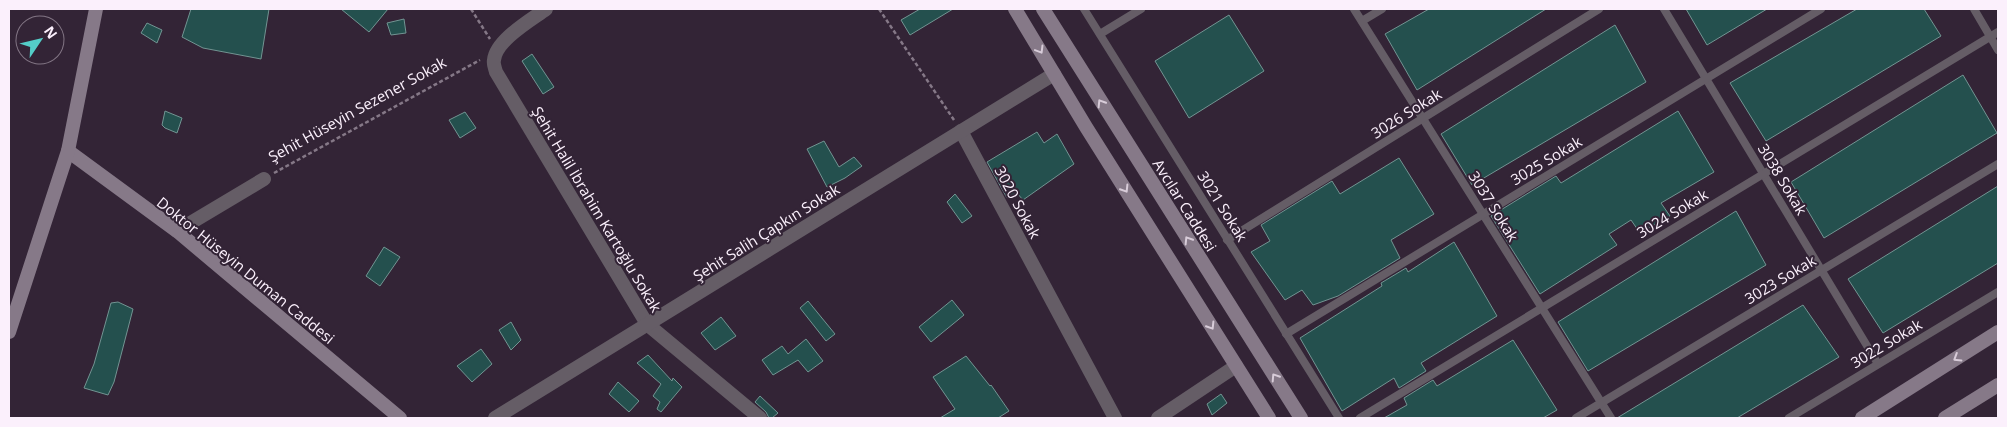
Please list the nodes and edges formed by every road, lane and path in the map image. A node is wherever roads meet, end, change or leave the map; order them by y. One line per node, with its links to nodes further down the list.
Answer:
1 (96, 9): 25 (main road)
2 (471, 9): 19 (path)
3 (546, 9): 19 (street)
4 (880, 9): 24 (path)
5 (1015, 9): 21 (main road, one-way to 21)
6 (1043, 9): 49 (main road, Avcılar Caddesi, one-way to 6)
7 (1084, 9): 17 (lane, 3021 Sokak)
8 (1141, 9): 17 (lane)
9 (1354, 9): 15 (lane, 3037 Sokak)
10 (1382, 9): 15 (lane)
11 (1599, 9): 23 (lane, 3026 Sokak)
12 (1664, 9): 22 (lane, 3038 Sokak)
13 (1821, 9): 22 (lane, 3025 Sokak)
14 (1974, 9): 18 (lane)
15 (1362, 21): 23 (lane, 3037 Sokak)
16 (1998, 32): 18 (lane, 3024 Sokak)
17 (1100, 34): 31 (lane, 3021 Sokak)
18 (1990, 36): 20 (lane); 27 (lane, 3024 Sokak)
19 (497, 50): 28 (path, Şehit Hüseyin Sezener Sokak); 35 (street, Şehit Halil İbrahim Kartoğlu Sokak)
20 (1998, 50)
21 (1054, 74): 24 (street, Şehit Salih Çapkın Sokak); 40 (main road, one-way to 40)
22 (1706, 79): 27 (lane, 3038 Sokak); 29 (lane, 3025 Sokak)
23 (1423, 118): 29 (lane, 3037 Sokak); 31 (lane, 3026 Sokak)
24 (961, 131): 35 (street, Şehit Salih Çapkın Sokak); 46 (street, 3020 Sokak)
25 (68, 151): 30 (main road, Doktor Hüseyin Duman Caddesi); 36 (main road)
26 (1998, 164): 32 (lane, 3023 Sokak)
27 (1764, 174): 32 (lane, 3038 Sokak); 34 (lane, 3024 Sokak)
28 (264, 179): 30 (street, Şehit Hüseyin Sezener Sokak)
29 (1483, 214): 34 (lane, 3037 Sokak); 38 (lane, 3025 Sokak)
30 (177, 231): 43 (main road, Doktor Hüseyin Duman Caddesi)
31 (1227, 240): 38 (lane, 3021 Sokak)
32 (1822, 270): 39 (lane, 3038 Sokak); 42 (lane, 3023 Sokak)
33 (1998, 292): 39 (lane, 3022 Sokak)
34 (1542, 308): 42 (lane, 3037 Sokak); 51 (lane, 3024 Sokak)
35 (648, 324): 44 (street, Şehit Salih Çapkın Sokak); 45 (street, Şehit Halil İbrahim Kartoğlu Sokak)
36 (9, 332)
37 (1998, 332): 55 (main road, one-way to 55)
38 (1286, 334): 50 (lane, 3021 Sokak)
39 (1878, 364): 54 (lane, 3022 Sokak)
40 (1236, 366): 47 (street); 48 (main road)
41 (1998, 385): 56 (main road)
42 (1602, 403): 52 (lane, 3023 Sokak); 53 (lane, 3037 Sokak)
43 (400, 418)
44 (495, 418)
45 (760, 418)
46 (1115, 418)
47 (1158, 418)
48 (1269, 418)
49 (1301, 418)
50 (1339, 418)
51 (1360, 418)
52 (1576, 418)
53 (1611, 418)
54 (1789, 418)
55 (1862, 418)
56 (1945, 418)

